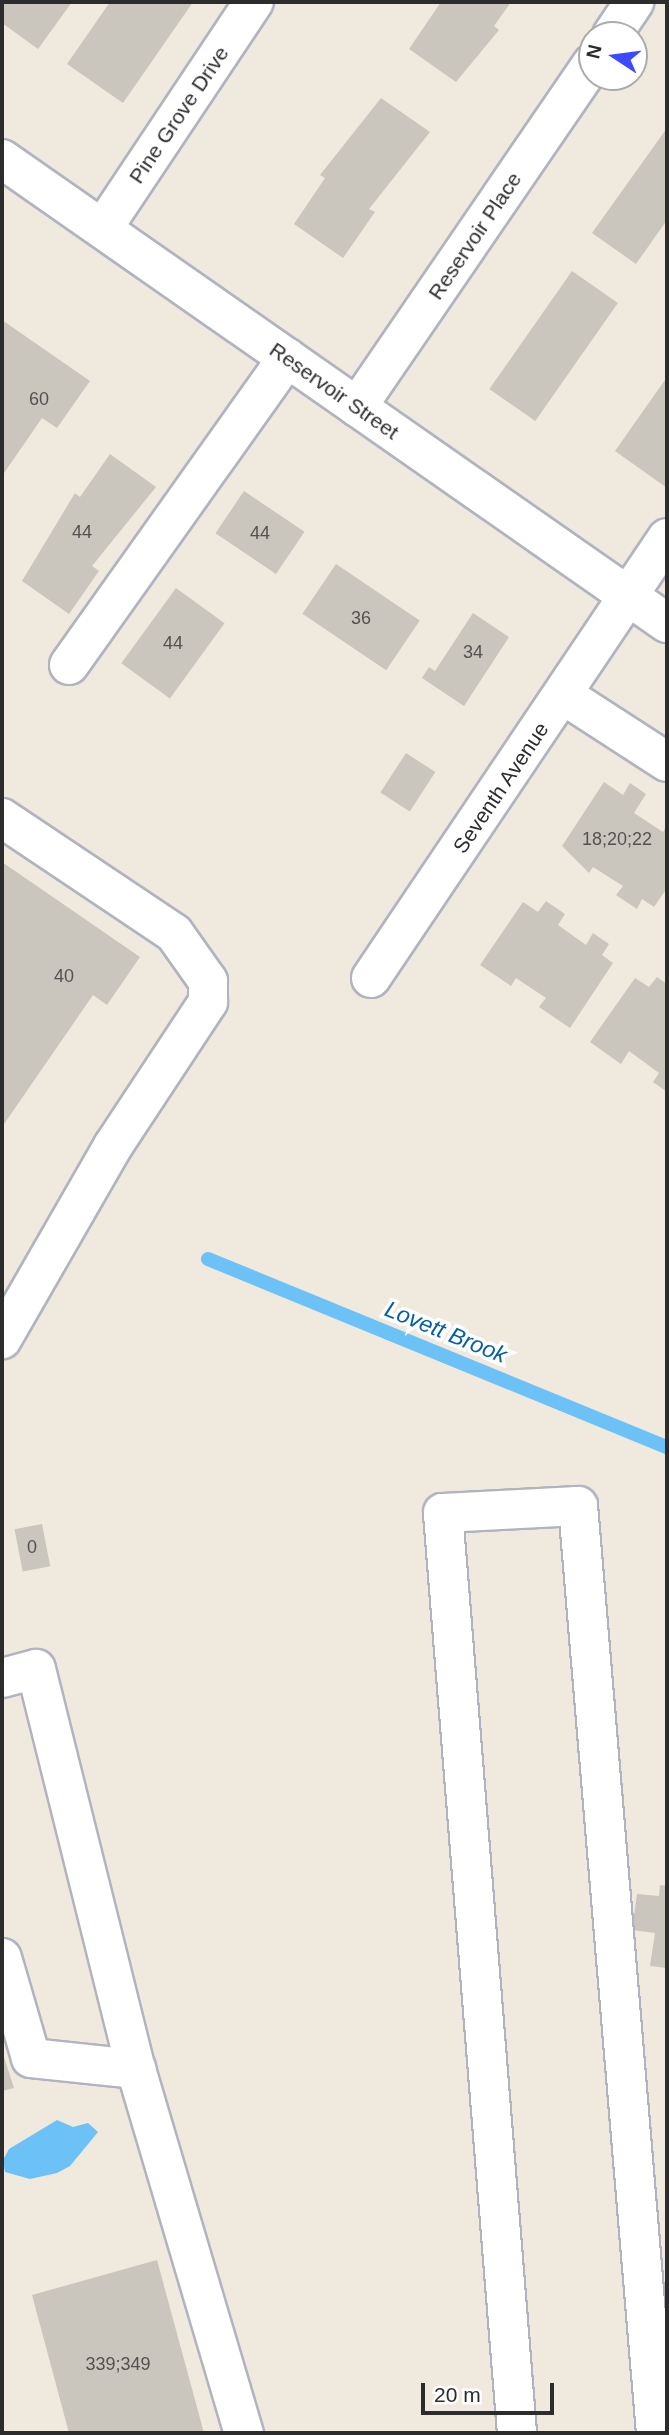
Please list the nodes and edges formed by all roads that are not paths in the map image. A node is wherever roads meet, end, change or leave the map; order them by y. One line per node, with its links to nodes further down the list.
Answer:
1 (254, 2): 6 (street, Pine Grove Drive)
2 (635, 2): 3 (street)
3 (622, 21)
4 (578, 84): 8 (street, Reservoir Place)
5 (2, 159): 6 (street, Reservoir Street)
6 (103, 228): 7 (street, Reservoir Street)
7 (287, 358): 8 (street, Reservoir Street); 12 (street)
8 (357, 407): 10 (street, Reservoir Street)
9 (667, 538): 10 (street, Seventh Avenue)
10 (628, 597): 11 (street, Reservoir Street); 13 (street, Seventh Avenue)
11 (667, 624)
12 (69, 665)
13 (565, 696): 14 (street); 16 (street, Seventh Avenue)
14 (667, 762)
15 (2, 818): 17 (street)
16 (371, 978)
17 (2, 1339)
18 (2, 1678): 20 (street)
19 (2, 1958): 20 (street)
20 (136, 2069): 21 (street)
21 (244, 2433)
22 (517, 2433): 23 (street)
23 (656, 2433)

